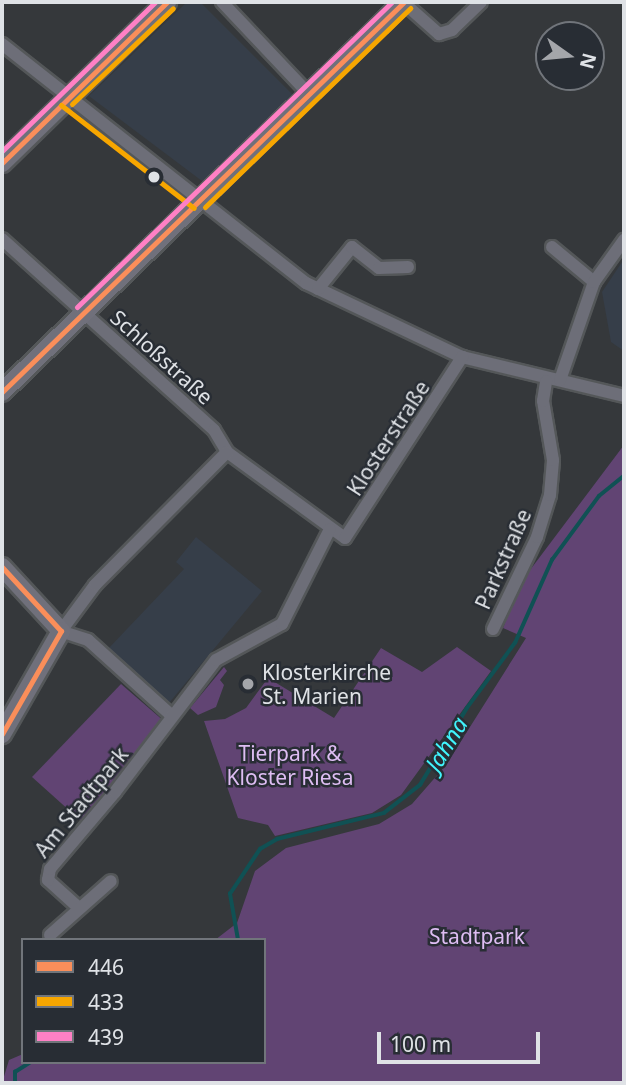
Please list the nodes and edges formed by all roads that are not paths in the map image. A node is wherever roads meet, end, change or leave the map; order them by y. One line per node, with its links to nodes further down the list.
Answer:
1 (167, 2): 7 (main road)
2 (222, 2): 6 (street)
3 (404, 2): 4 (street); 6 (main road)
4 (481, 2)
5 (2, 44): 7 (street)
6 (308, 93): 9 (main road)
7 (66, 98): 8 (main road); 9 (street)
8 (2, 163)
9 (200, 201): 15 (street); 16 (main road)
10 (2, 239): 16 (street, Schloßstraße)
11 (624, 240): 14 (street)
12 (552, 247): 14 (street)
13 (408, 267): 15 (street)
14 (594, 282): 18 (street)
15 (318, 289): 17 (street)
16 (83, 313): 20 (main road); 22 (street, Schloßstraße)
17 (461, 357): 19 (street); 24 (street, Klosterstraße)
18 (560, 380): 19 (street); 21 (street)
19 (546, 381): 26 (street, Parkstraße)
20 (2, 393)
21 (624, 396)
22 (227, 452): 23 (street, Schloßstraße); 27 (street)
23 (330, 529): 24 (street, Schloßstraße); 28 (street)
24 (345, 538)
25 (2, 568): 27 (main road)
26 (493, 629)
27 (61, 631): 28 (street); 29 (main road)
28 (171, 715): 31 (street, Am Stadtpark)
29 (2, 734)
30 (111, 881): 31 (street)
31 (79, 908): 32 (street)
32 (50, 935)

